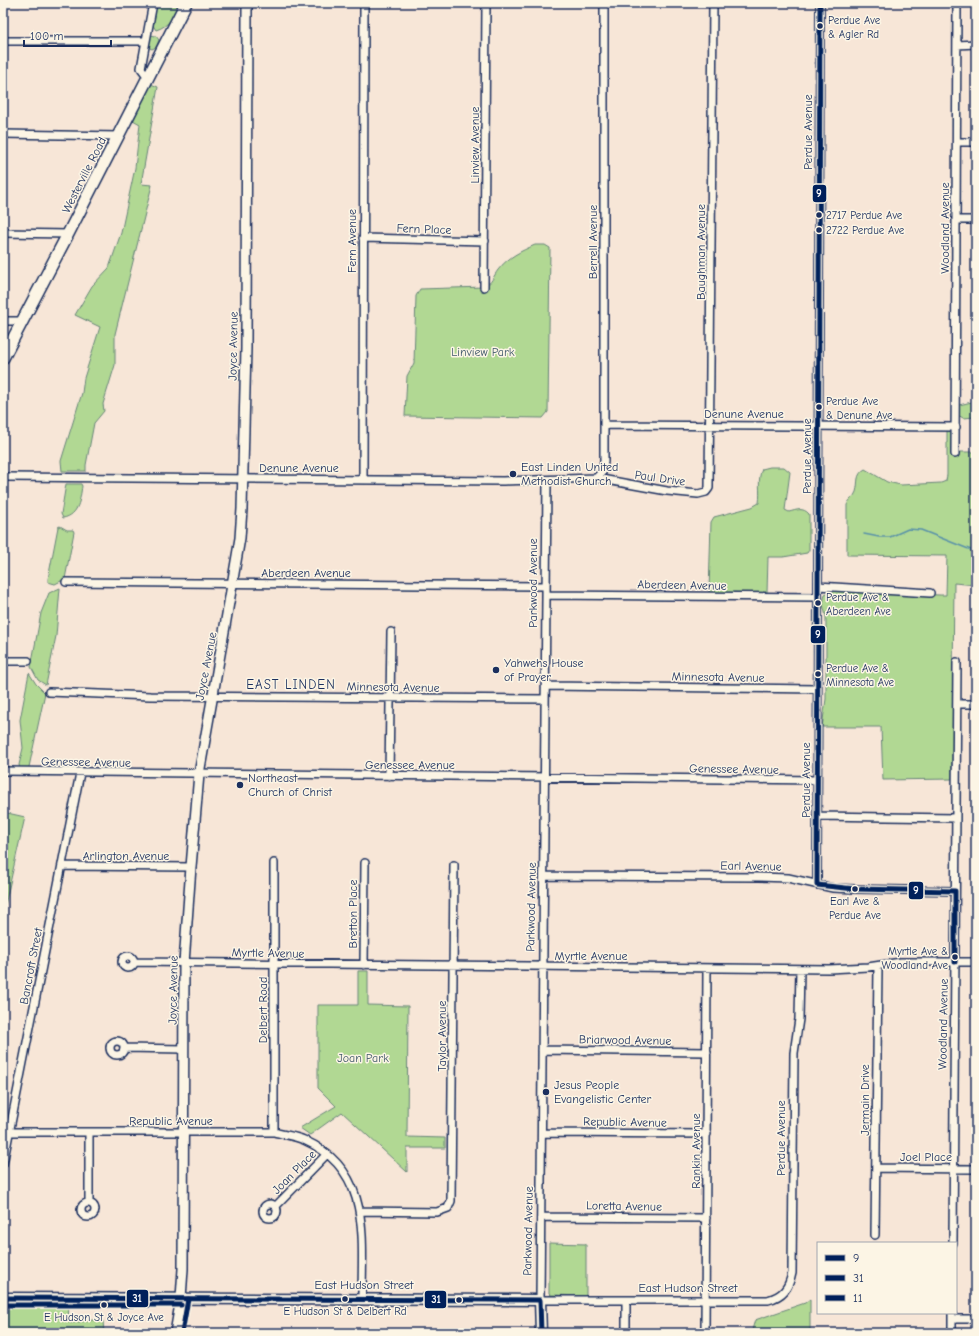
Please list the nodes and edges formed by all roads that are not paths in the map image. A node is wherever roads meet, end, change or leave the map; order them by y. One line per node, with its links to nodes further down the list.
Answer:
1 (153, 3): 11 (street)
2 (186, 3): 14 (main road, Westerville Road)
3 (247, 3): 36 (street, Joyce Avenue)
4 (364, 3): 23 (street, Fern Avenue)
5 (486, 3): 24 (street, Linview Avenue)
6 (604, 3): 29 (street, Berrell Avenue)
7 (713, 3): 30 (street, Baughman Avenue)
8 (820, 3): 31 (street, Perdue Avenue)
9 (957, 3): 13 (street, Woodland Avenue)
10 (3, 41): 11 (street)
11 (146, 41): 14 (street)
12 (976, 44): 13 (street)
13 (957, 45): 17 (street, Woodland Avenue)
14 (147, 76): 16 (main road, Westerville Road)
15 (3, 134): 16 (street)
16 (118, 136): 22 (main road, Westerville Road)
17 (957, 142): 18 (street); 19 (street, Woodland Avenue)
18 (976, 142)
19 (956, 220): 20 (street); 32 (street, Woodland Avenue)
20 (976, 220)
21 (3, 233): 22 (street)
22 (68, 234): 27 (main road, Westerville Road)
23 (363, 238): 24 (street, Fern Place); 37 (street, Fern Avenue)
24 (485, 241): 25 (street, Linview Avenue)
25 (484, 287)
26 (3, 321): 27 (street)
27 (23, 321): 28 (main road, Westerville Road)
28 (3, 358)
29 (604, 425): 30 (street, Denune Avenue); 35 (street, Berrell Avenue)
30 (710, 425): 31 (street, Denune Avenue); 39 (street, Baughman Avenue)
31 (818, 426): 32 (street, Denune Avenue); 43 (street, Perdue Avenue)
32 (956, 427): 33 (street, Woodland Avenue)
33 (955, 454)
34 (3, 477): 36 (street, Denune Avenue)
35 (596, 478): 38 (street, Denune Avenue); 39 (street, Paul Drive)
36 (242, 479): 37 (street, Denune Avenue); 41 (street, Joyce Avenue)
37 (363, 480): 38 (street, Denune Avenue)
38 (547, 481): 42 (street, Parkwood Avenue)
39 (698, 494)
40 (66, 582): 41 (street, Aberdeen Avenue)
41 (232, 584): 42 (street, Aberdeen Avenue); 54 (street, Joyce Avenue)
42 (546, 586): 45 (street, Parkwood Avenue)
43 (818, 586): 44 (street); 46 (street, Perdue Avenue)
44 (930, 593)
45 (546, 595): 46 (street, Aberdeen Avenue); 51 (street, Parkwood Avenue)
46 (818, 597): 52 (street, Perdue Avenue)
47 (391, 632): 55 (street)
48 (3, 661): 49 (street)
49 (28, 661)
50 (957, 662): 57 (street, Woodland Avenue)
51 (546, 686): 52 (street, Minnesota Avenue); 56 (street, Parkwood Avenue)
52 (817, 689): 64 (street, Perdue Avenue)
53 (49, 692): 54 (street, Minnesota Avenue)
54 (212, 696): 55 (street, Minnesota Avenue); 61 (street, Joyce Avenue)
55 (391, 698): 56 (street, Minnesota Avenue); 62 (street)
56 (545, 699): 63 (street, Parkwood Avenue)
57 (957, 704): 58 (street); 66 (street, Woodland Avenue)
58 (976, 704)
59 (3, 772): 60 (street, Genessee Avenue)
60 (80, 773): 61 (street, Genessee Avenue); 70 (street, Bancroft Street)
61 (199, 774): 62 (street, Genessee Avenue); 71 (street, Joyce Avenue)
62 (389, 776): 63 (street, Genessee Avenue)
63 (545, 778): 64 (street, Genessee Avenue); 72 (street, Parkwood Avenue)
64 (817, 780): 65 (street, Perdue Avenue)
65 (817, 816): 66 (street); 73 (street, Perdue Avenue)
66 (955, 818): 74 (street, Woodland Avenue)
67 (274, 863): 79 (street, Delbert Road)
68 (365, 863): 80 (street, Bretton Place)
69 (454, 865): 81 (street, Taylor Avenue)
70 (62, 866): 71 (street, Arlington Avenue); 90 (street, Bancroft Street)
71 (191, 867): 78 (street, Joyce Avenue)
72 (545, 876): 73 (street, Earl Avenue); 83 (street, Parkwood Avenue)
73 (817, 885): 74 (street, Earl Avenue)
74 (955, 891): 76 (street, Woodland Avenue)
75 (134, 962): 78 (street, Myrtle Avenue)
76 (955, 962): 77 (street, Myrtle Avenue); 82 (street, Myrtle Avenue); 99 (street, Woodland Avenue)
77 (976, 962)
78 (184, 963): 79 (street, Myrtle Avenue); 87 (street, Joyce Avenue)
79 (274, 964): 80 (street, Myrtle Avenue); 93 (street, Delbert Road)
80 (364, 965): 81 (street, Myrtle Avenue)
81 (453, 966): 83 (street, Myrtle Avenue); 103 (street, Taylor Avenue)
82 (878, 966): 85 (street, Myrtle Avenue); 98 (street, Jermain Drive)
83 (543, 967): 84 (street, Myrtle Avenue); 88 (street, Parkwood Avenue)
84 (707, 968): 85 (street, Myrtle Avenue); 89 (street, Rankin Avenue)
85 (800, 969): 111 (street, Perdue Avenue)
86 (124, 1048): 87 (street)
87 (184, 1049): 92 (street, Joyce Avenue)
88 (542, 1050): 89 (street, Briarwood Avenue); 94 (street, Parkwood Avenue)
89 (707, 1052): 95 (street, Rankin Avenue)
90 (10, 1132): 91 (street, Republic Avenue); 97 (street, Bancroft Street)
91 (89, 1132): 92 (street, Republic Avenue); 101 (street)
92 (183, 1132): 93 (street, Republic Avenue); 109 (street, Joyce Avenue)
93 (274, 1132): 96 (street, Republic Avenue)
94 (542, 1133): 95 (street, Republic Avenue); 104 (street, Parkwood Avenue)
95 (707, 1134): 105 (street, Rankin Avenue)
96 (327, 1154): 102 (street, Joan Place); 103 (street)
97 (3, 1164)
98 (876, 1168): 99 (street, Joel Place); 106 (street, Jermain Drive)
99 (953, 1168): 100 (street, Joel Place); 107 (street, Woodland Avenue)
100 (976, 1168)
101 (89, 1203)
102 (276, 1206)
103 (361, 1211): 110 (street)
104 (541, 1217): 105 (street, Loretta Avenue); 112 (street, Parkwood Avenue)
105 (706, 1218): 114 (street, Rankin Avenue)
106 (875, 1235)
107 (953, 1242)
108 (3, 1298): 109 (main road, East Hudson Street)
109 (181, 1298): 110 (main road, East Hudson Street); 117 (street, Joyce Avenue)
110 (362, 1298): 112 (main road, East Hudson Street)
111 (773, 1299): 114 (street, East Hudson Street)
112 (540, 1300): 113 (street, East Hudson Street); 118 (main road, Parkwood Avenue)
113 (626, 1301): 114 (street, East Hudson Street); 119 (street)
114 (706, 1301): 120 (street, Rankin Avenue)
115 (952, 1316): 116 (street); 121 (street)
116 (976, 1319)
117 (174, 1333)
118 (541, 1333)
119 (626, 1333)
120 (705, 1333)
121 (952, 1333)

